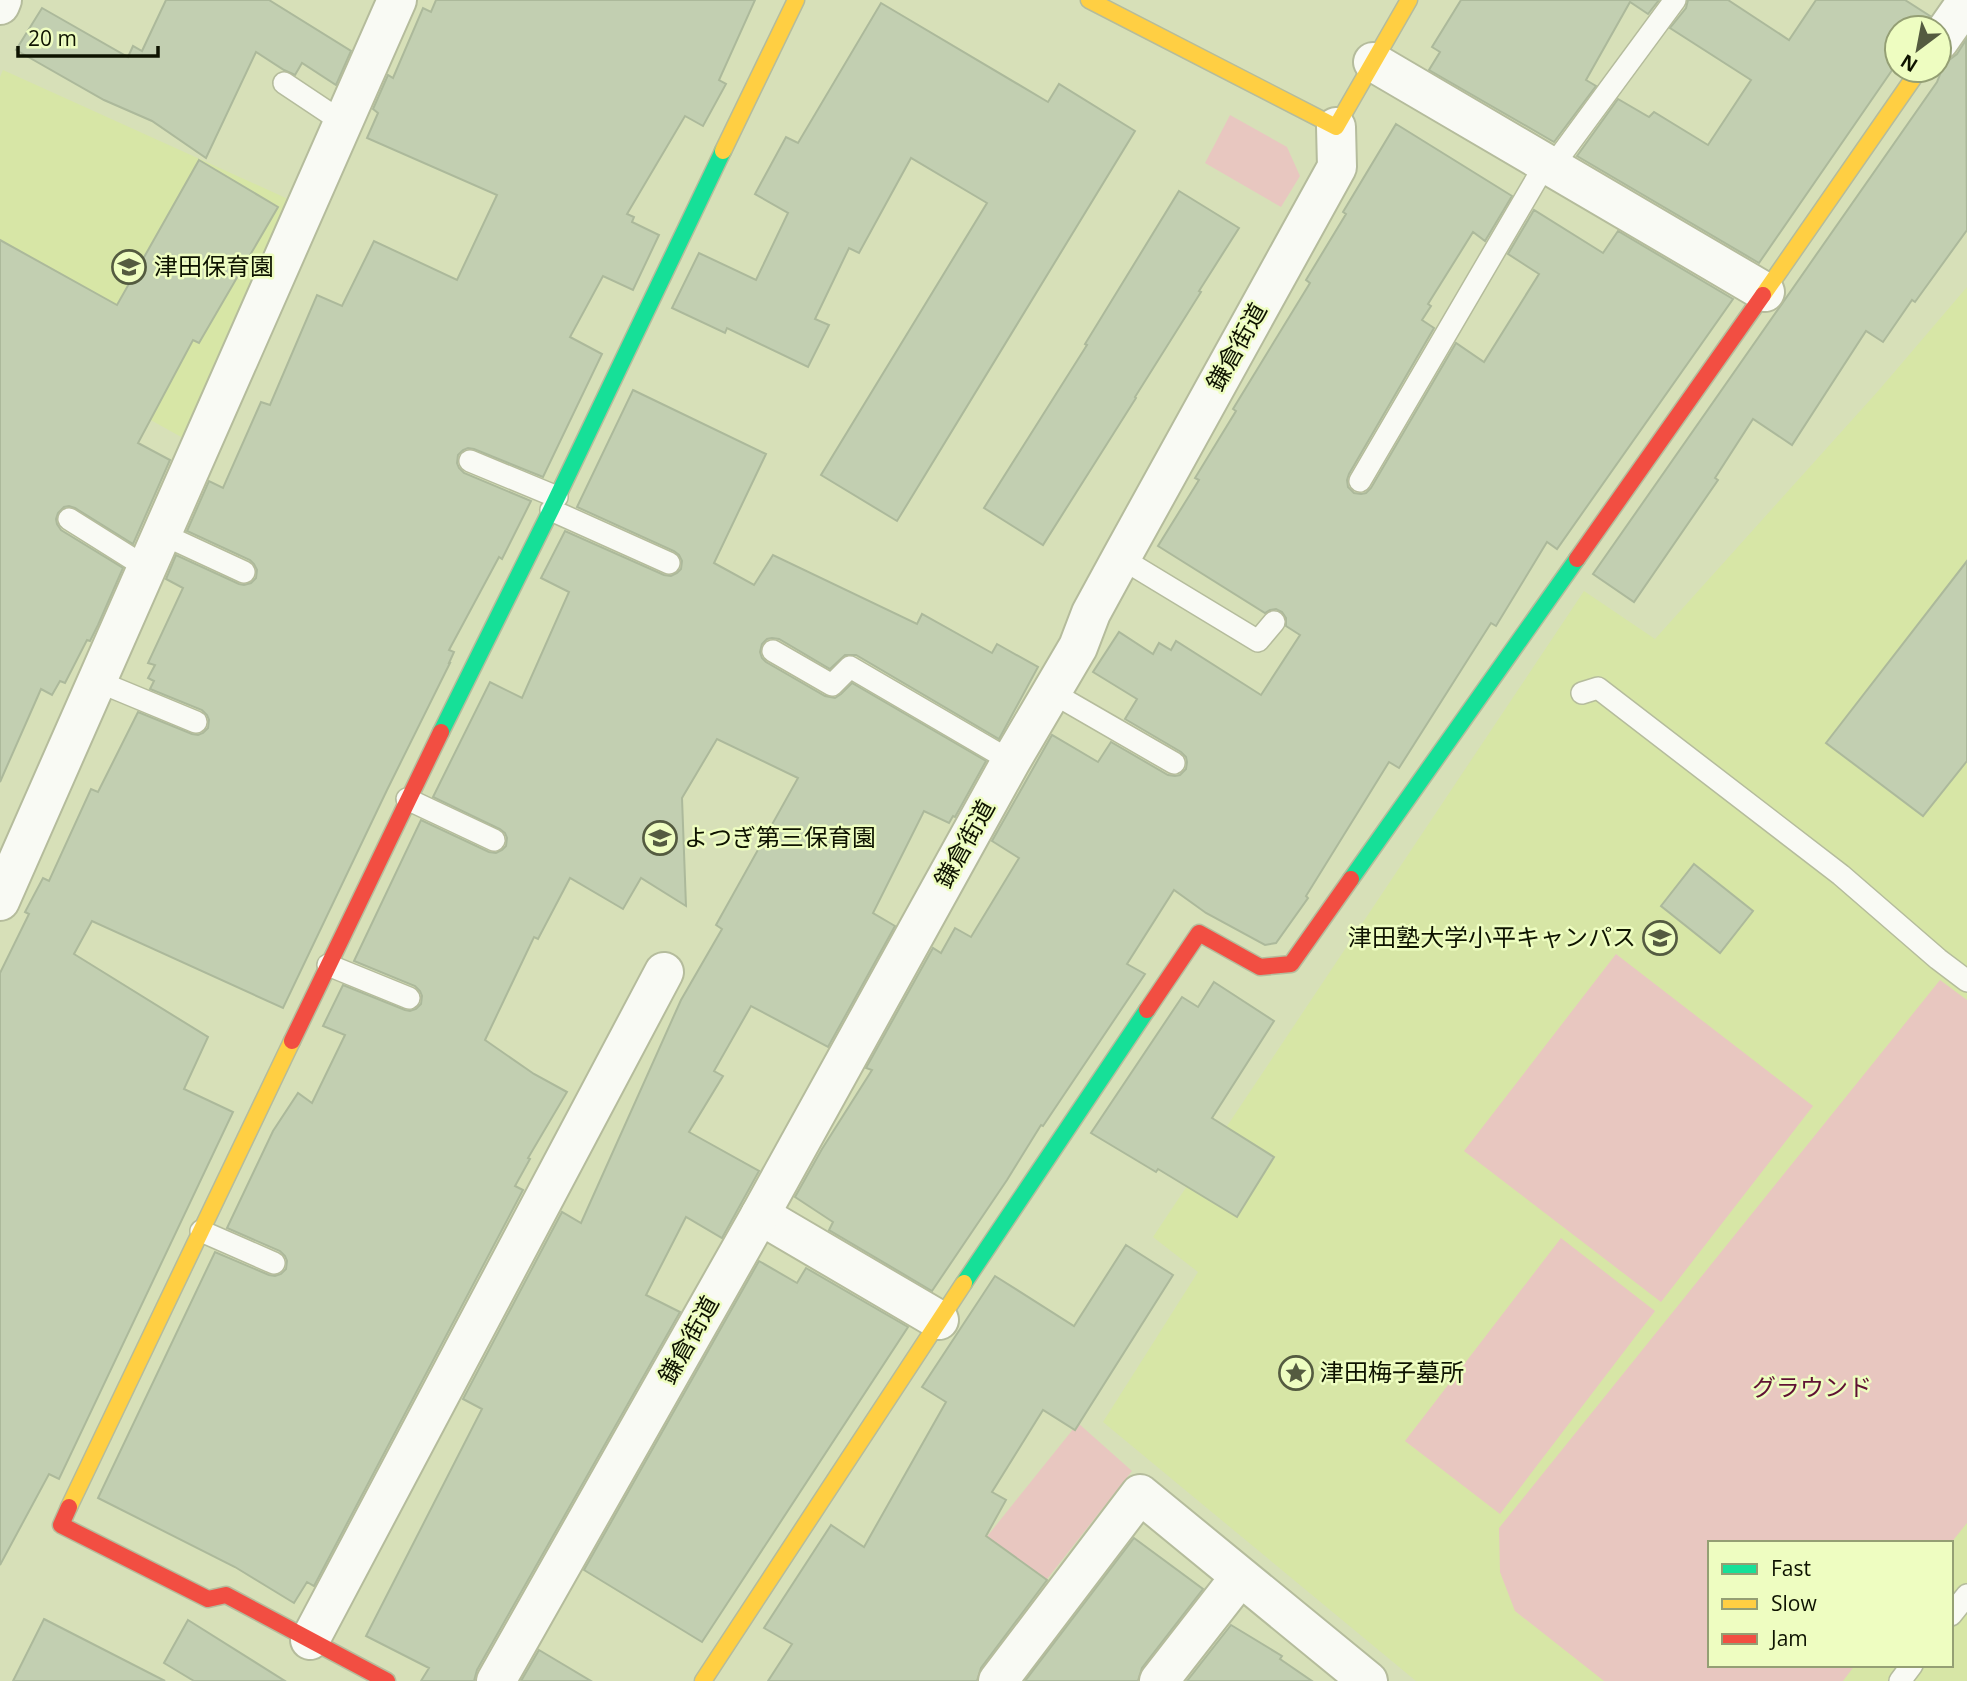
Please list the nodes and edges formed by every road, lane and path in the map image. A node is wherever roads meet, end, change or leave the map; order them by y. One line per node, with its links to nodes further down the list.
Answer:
1 (2, 0): 8 (street)
2 (397, 0): 13 (street)
3 (796, 0): 19 (street)
4 (1089, 0): 14 (street)
5 (1409, 0): 10 (street)
6 (1675, 0): 15 (lane)
7 (1967, 1): 9 (street)
8 (0, 5)
9 (1953, 21)
10 (1373, 62): 14 (street); 15 (street)
11 (284, 83): 13 (lane)
12 (1909, 84): 16 (street)
13 (344, 122): 21 (street)
14 (1336, 127): 22 (street, 鎌倉街道)
15 (1549, 165): 16 (street); 18 (lane)
16 (1765, 292): 43 (street)
17 (470, 461): 19 (lane)
18 (1360, 481)
19 (554, 504): 23 (lane); 33 (street)
20 (69, 519): 21 (lane)
21 (154, 551): 24 (lane); 27 (street)
22 (1121, 558): 25 (lane); 28 (street, 鎌倉街道)
23 (669, 563)
24 (244, 572)
25 (1274, 622)
26 (773, 651): 31 (lane)
27 (97, 681): 30 (lane); 35 (street)
28 (1051, 692): 31 (street, 鎌倉街道); 32 (lane)
29 (1582, 693): 38 (lane)
30 (196, 722)
31 (1011, 761): 40 (street, 鎌倉街道)
32 (1174, 763)
33 (407, 799): 34 (lane); 36 (street)
34 (494, 840)
35 (0, 901)
36 (328, 965): 39 (lane); 41 (street)
37 (664, 972): 47 (street)
38 (1967, 981)
39 (410, 998)
40 (760, 1215): 43 (street); 49 (street, 鎌倉街道)
41 (201, 1231): 42 (lane); 47 (street)
42 (274, 1263)
43 (939, 1320): 50 (street)
44 (1240, 1577): 51 (street); 52 (street); 53 (street)
45 (1967, 1595): 46 (lane)
46 (1953, 1612)
47 (310, 1640): 48 (street)
48 (387, 1681)
49 (496, 1681)
50 (703, 1681)
51 (998, 1681)
52 (1159, 1681)
53 (1368, 1681)

